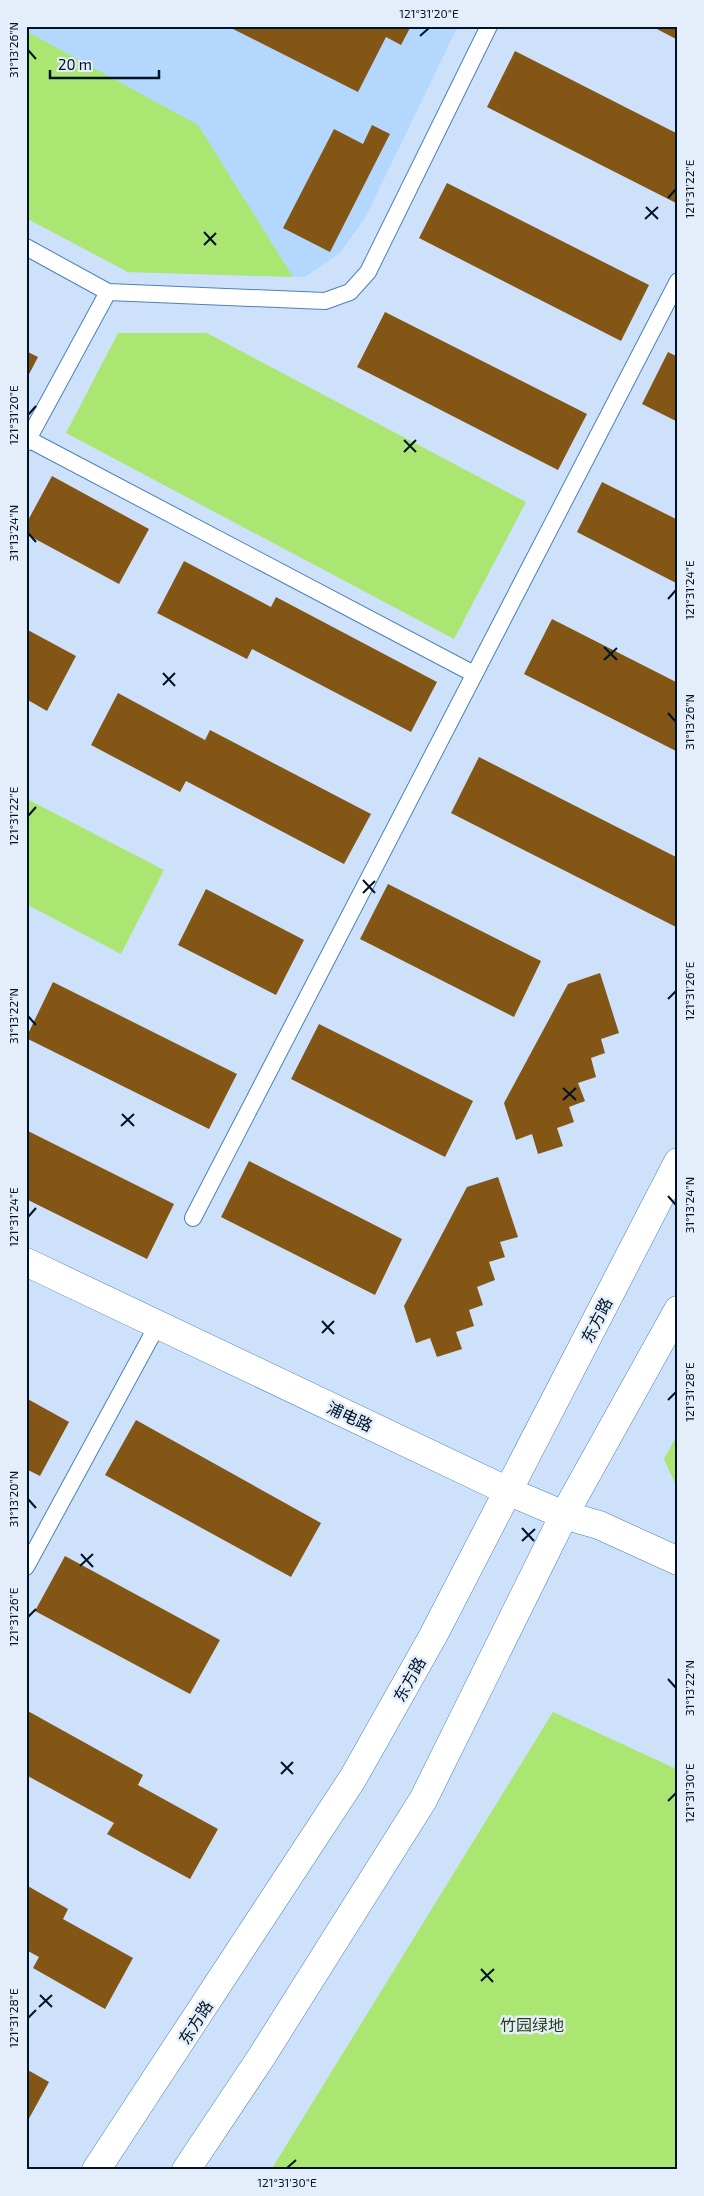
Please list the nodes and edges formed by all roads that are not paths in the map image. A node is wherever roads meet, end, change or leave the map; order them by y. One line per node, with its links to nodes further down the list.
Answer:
1 (489, 26): 4 (lane)
2 (26, 247): 4 (lane)
3 (678, 281): 6 (lane)
4 (108, 292): 5 (lane)
5 (27, 441): 6 (lane)
6 (474, 674): 8 (lane)
7 (678, 1162): 12 (main road, 东方路)
8 (193, 1218)
9 (26, 1262): 11 (main road, 浦电路)
10 (678, 1310): 13 (main road)
11 (158, 1324): 12 (main road, 浦电路); 15 (lane)
12 (508, 1491): 13 (main road, 浦电路); 16 (main road, 东方路)
13 (564, 1515): 14 (main road, 浦电路); 17 (main road)
14 (678, 1561)
15 (26, 1567)
16 (96, 2170)
17 (186, 2170)

